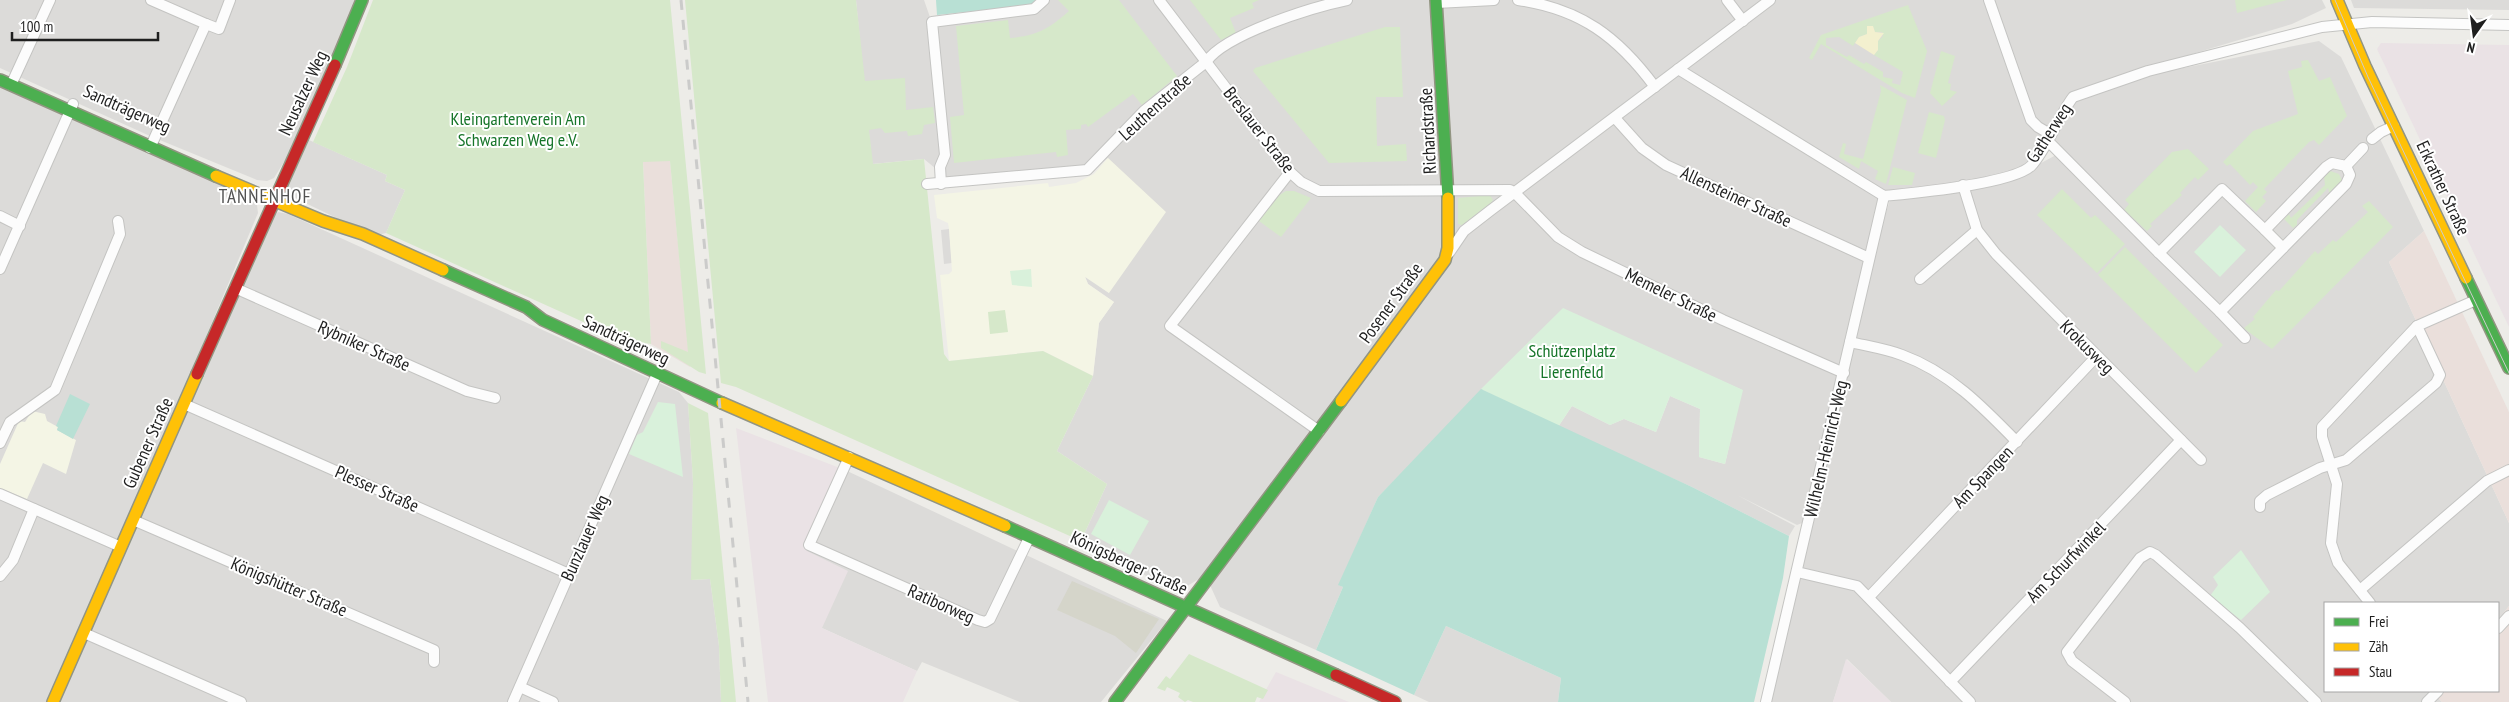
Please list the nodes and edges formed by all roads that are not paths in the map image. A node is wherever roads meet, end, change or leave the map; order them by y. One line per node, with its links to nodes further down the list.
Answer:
1 (50, 0): 25 (street)
2 (151, 0): 19 (street)
3 (230, 0): 19 (street)
4 (362, 0): 42 (main road, Neusalzer Weg)
5 (1044, 0): 37 (street)
6 (1159, 0): 21 (street, Breslauer Straße)
7 (1347, 0): 21 (street, Leuthenstraße)
8 (1494, 0): 15 (street)
9 (1518, 0): 16 (street)
10 (1567, 0): 16 (street)
11 (1727, 0): 17 (street)
12 (1770, 0): 17 (street, Posener Straße)
13 (1989, 0): 30 (street)
14 (2337, 0): 18 (main road, Erkrather Straße)
15 (1436, 2): 39 (main road, Richardstraße)
16 (1568, 12): 26 (street)
17 (1743, 21): 22 (street, Posener Straße)
18 (2347, 23): 20 (street, Gatherweg); 29 (main road, Erkrather Straße); 30 (street, Gatherweg)
19 (206, 24): 32 (street)
20 (2509, 25)
21 (1206, 62): 35 (street, Breslauer Straße); 37 (street, Leuthenstraße)
22 (1678, 69): 26 (street, Posener Straße); 41 (street)
23 (0, 70): 25 (main road, Sandträgerweg)
24 (0, 80): 25 (main road, Sandträgerweg)
25 (13, 81): 27 (main road, Sandträgerweg)
26 (1655, 87): 28 (street, Posener Straße)
27 (71, 108): 32 (main road, Sandträgerweg); 45 (street)
28 (1616, 118): 40 (street, Posener Straße); 50 (street, Allensteiner Straße)
29 (2394, 126): 31 (street); 55 (main road, Erkrather Straße)
30 (2049, 137): 38 (street, Gatherweg); 49 (street)
31 (2372, 139)
32 (152, 144): 42 (main road, Sandträgerweg)
33 (2363, 148): 34 (street)
34 (2346, 166): 47 (street); 48 (street)
35 (1290, 172): 39 (street, Breslauer Straße); 67 (street)
36 (927, 184): 37 (street, Leuthenstraße)
37 (941, 184)
38 (1963, 185): 41 (street, Gatherweg); 46 (street, Krokusweg)
39 (1448, 191): 40 (street, Breslauer Straße); 51 (main road, Richardstraße)
40 (1515, 193): 51 (street, Posener Straße); 62 (street, Memeler Straße)
41 (1884, 196): 50 (street, Wilhelm-Heinrich-Weg)
42 (274, 199): 54 (main road, Gubener Straße); 63 (main road, Sandträgerweg)
43 (0, 216): 45 (street)
44 (118, 221): 70 (street)
45 (20, 226): 52 (street)
46 (1977, 230): 53 (street); 60 (street, Krokusweg)
47 (2264, 230): 48 (street); 49 (street)
48 (2283, 248): 56 (street)
49 (2159, 254): 56 (street)
50 (1869, 258): 59 (street, Wilhelm-Heinrich-Weg)
51 (1445, 260): 67 (main road, Posener Straße)
52 (0, 269)
53 (1920, 279)
54 (235, 288): 65 (street, Rybniker Straße); 66 (main road, Gubener Straße)
55 (2476, 300): 57 (street); 61 (main road, Erkrather Straße)
56 (2220, 312): 58 (street)
57 (2417, 326): 73 (street); 73 (street)
58 (2245, 338)
59 (1850, 342): 62 (street, Wilhelm-Heinrich-Weg); 69 (street)
60 (2096, 356): 68 (street, Krokusweg); 69 (street, Am Spangen)
61 (2509, 368)
62 (1844, 372): 81 (street, Wilhelm-Heinrich-Weg)
63 (657, 374): 64 (main road, Sandträgerweg); 82 (street, Bunzlauer Weg)
64 (695, 391): 71 (main road, Königsberger Straße)
65 (495, 398)
66 (184, 404): 78 (main road, Gubener Straße); 82 (street, Plesser Straße)
67 (1319, 431): 87 (main road, Posener Straße)
68 (2181, 440): 72 (street, Krokusweg); 92 (street, Am Schurfwinkel)
69 (2017, 442): 85 (street, Am Spangen)
70 (0, 443)
71 (849, 457): 79 (main road, Königsberger Straße); 79 (street, Ratiborweg)
72 (2201, 460)
73 (2330, 465): 76 (street); 84 (street)
74 (2509, 470): 84 (street)
75 (0, 494): 77 (street)
76 (2260, 507)
77 (34, 509): 80 (street); 83 (street)
78 (132, 520): 80 (main road, Gubener Straße); 91 (street, Königshütter Straße)
79 (1030, 538): 87 (main road, Königsberger Straße)
80 (121, 548): 90 (main road, Gubener Straße)
81 (1798, 572): 85 (street); 101 (street, Wilhelm-Heinrich-Weg)
82 (570, 574): 93 (street, Bunzlauer Weg)
83 (0, 576)
84 (2360, 590): 86 (street)
85 (1869, 597): 92 (street)
86 (2369, 602)
87 (1186, 608): 99 (main road, Posener Straße); 100 (main road, Königsberger Straße)
88 (2509, 616): 89 (street)
89 (2499, 627)
90 (84, 633): 95 (main road, Gubener Straße); 96 (street)
91 (434, 662)
92 (1950, 682): 102 (street)
93 (520, 687): 97 (street, Bunzlauer Weg); 98 (street)
94 (2437, 692): 105 (street)
95 (53, 702)
96 (241, 702)
97 (513, 702)
98 (553, 702)
99 (1115, 702)
100 (1395, 702)
101 (1766, 702)
102 (1970, 702)
103 (2125, 702): 104 (street)
104 (2316, 702)
105 (2427, 702)

